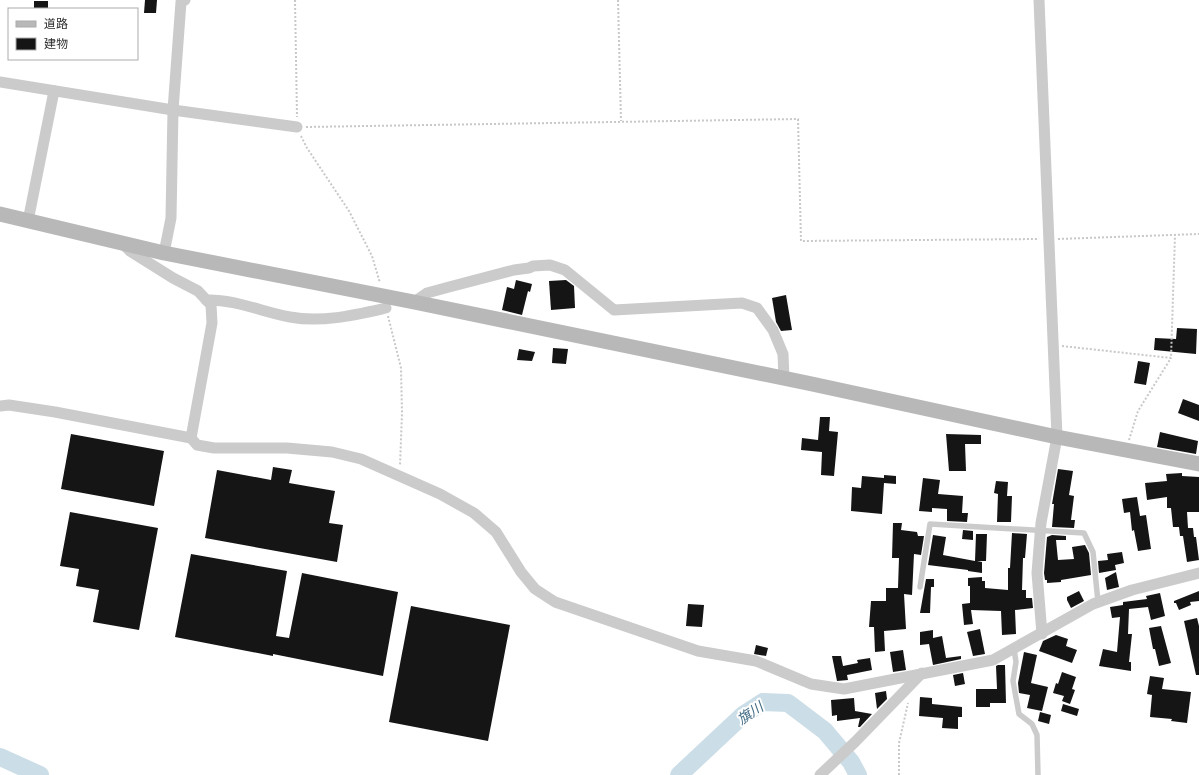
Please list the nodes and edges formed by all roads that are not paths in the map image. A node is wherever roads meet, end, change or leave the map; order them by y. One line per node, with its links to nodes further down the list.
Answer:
1 (185, 0): 5 (street)
2 (1039, 0): 16 (street)
3 (0, 82): 4 (street)
4 (54, 91): 5 (street); 8 (street)
5 (173, 110): 6 (street); 10 (street)
6 (297, 127)
7 (0, 214): 8 (street)
8 (28, 221): 9 (street)
9 (123, 244): 10 (street); 11 (street)
10 (164, 253): 13 (street)
11 (206, 300): 13 (street); 17 (street)
12 (414, 302): 13 (street); 14 (street); 14 (street)
13 (385, 303)
14 (784, 378): 16 (street)
15 (0, 406): 17 (street)
16 (1057, 437): 18 (street); 19 (street)
17 (191, 438): 25 (street)
18 (1199, 464)
19 (1040, 530): 21 (lane); 22 (lane); 23 (street)
20 (1199, 573): 22 (street)
21 (920, 588)
22 (1098, 602): 23 (street)
23 (1042, 634): 24 (street)
24 (1014, 649): 25 (street); 27 (lane)
25 (922, 673): 26 (street)
26 (820, 775)
27 (1038, 775)

